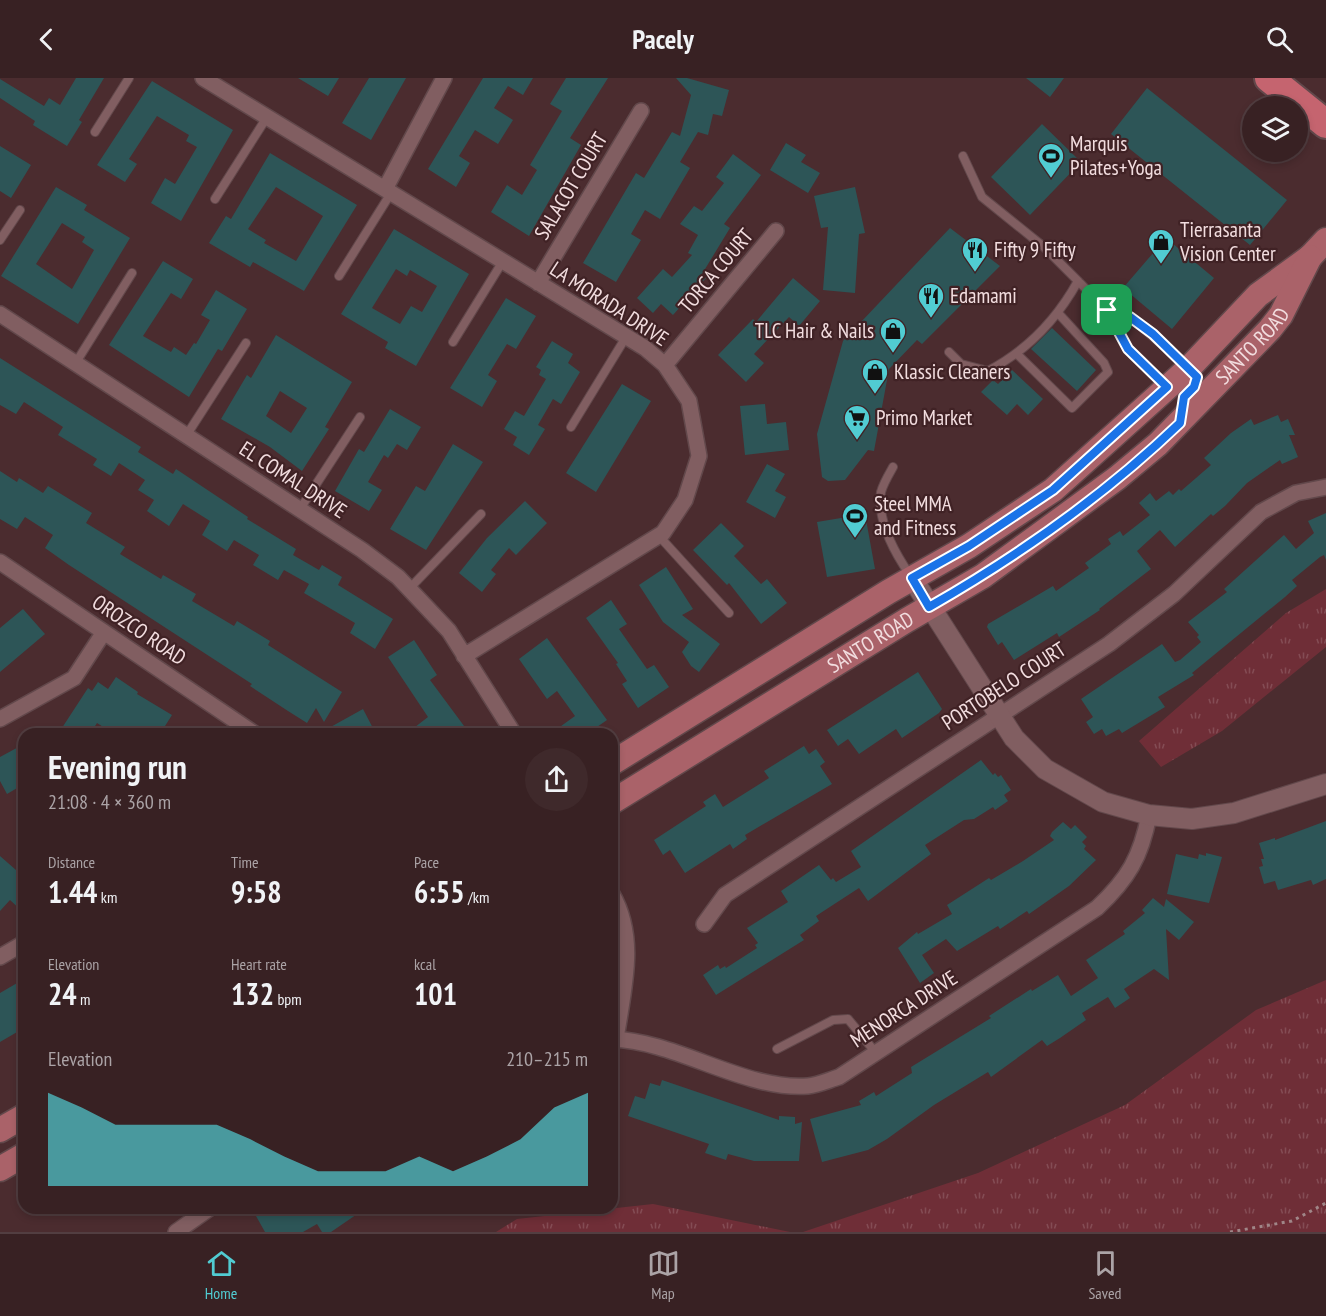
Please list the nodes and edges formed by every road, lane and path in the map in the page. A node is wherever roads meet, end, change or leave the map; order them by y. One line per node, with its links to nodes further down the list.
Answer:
1 (129, 78): 8 (lane)
2 (203, 78): 6 (street, LA MORADA DRIVE)
3 (444, 78): 10 (street)
4 (1269, 78): 7 (highway)
5 (641, 111): 20 (street, SALACOT COURT)
6 (267, 117): 10 (street, LA MORADA DRIVE); 11 (lane)
7 (1326, 124)
8 (95, 132)
9 (963, 156): 19 (lane)
10 (388, 191): 16 (street, LA MORADA DRIVE); 18 (lane)
11 (215, 199)
12 (20, 210): 14 (lane)
13 (776, 231): 30 (street, TORCA COURT)
14 (0, 240)
15 (1318, 248): 31 (main road, SANTO ROAD); 34 (main road, SANTO ROAD)
16 (503, 261): 20 (street, LA MORADA DRIVE); 25 (lane)
17 (132, 273): 29 (lane)
18 (339, 276)
19 (1078, 281): 21 (lane); 22 (lane)
20 (538, 283): 24 (street, LA MORADA DRIVE)
21 (1107, 310): 31 (lane); 32 (lane)
22 (1058, 313): 28 (lane); 28 (lane)
23 (0, 315): 29 (street, EL COMAL DRIVE)
24 (626, 337): 30 (street, LA MORADA DRIVE); 35 (lane)
25 (453, 342)
26 (246, 343): 36 (lane)
27 (949, 352): 28 (lane)
28 (1017, 354)
29 (75, 363): 36 (street, EL COMAL DRIVE)
30 (665, 365): 41 (street, LA MORADA DRIVE)
31 (1189, 368): 32 (main road, SANTO ROAD); 34 (main road)
32 (1167, 387): 43 (main road, SANTO ROAD)
33 (360, 417): 39 (lane)
34 (1180, 423): 45 (main road, SANTO ROAD)
35 (571, 428)
36 (186, 436): 39 (street, EL COMAL DRIVE)
37 (893, 467): 43 (lane)
38 (1326, 487): 49 (street, PORTOBELO COURT)
39 (300, 509): 44 (street, EL COMAL DRIVE)
40 (481, 514): 44 (lane)
41 (659, 536): 46 (lane); 48 (street, LA MORADA DRIVE)
42 (0, 562): 47 (street, OROZCO ROAD)
43 (912, 578): 45 (street); 53 (main road, SANTO ROAD)
44 (409, 590): 48 (street, EL COMAL DRIVE)
45 (929, 607): 49 (street); 55 (main road, SANTO ROAD)
46 (729, 613)
47 (104, 632): 50 (street); 51 (street, OROZCO ROAD)
48 (465, 656): 52 (street, EL COMAL DRIVE)
49 (998, 715): 56 (street); 58 (street, PORTOBELO COURT)
50 (0, 719)
51 (246, 728)
52 (510, 728)
53 (618, 759)
54 (1326, 784): 56 (street)
55 (618, 798)
56 (1149, 815): 64 (street, MENORCA DRIVE)
57 (618, 909): 61 (street)
58 (704, 924)
59 (18, 946): 60 (street)
60 (0, 957)
61 (618, 1015)
62 (618, 1040): 64 (street, MENORCA DRIVE)
63 (777, 1049): 64 (lane)
64 (876, 1053)
65 (18, 1120): 66 (main road)
66 (0, 1130)
67 (18, 1158): 68 (main road)
68 (0, 1169)
69 (1326, 1203): 72 (path)
70 (199, 1214): 71 (street)
71 (176, 1232)
72 (1230, 1232)

